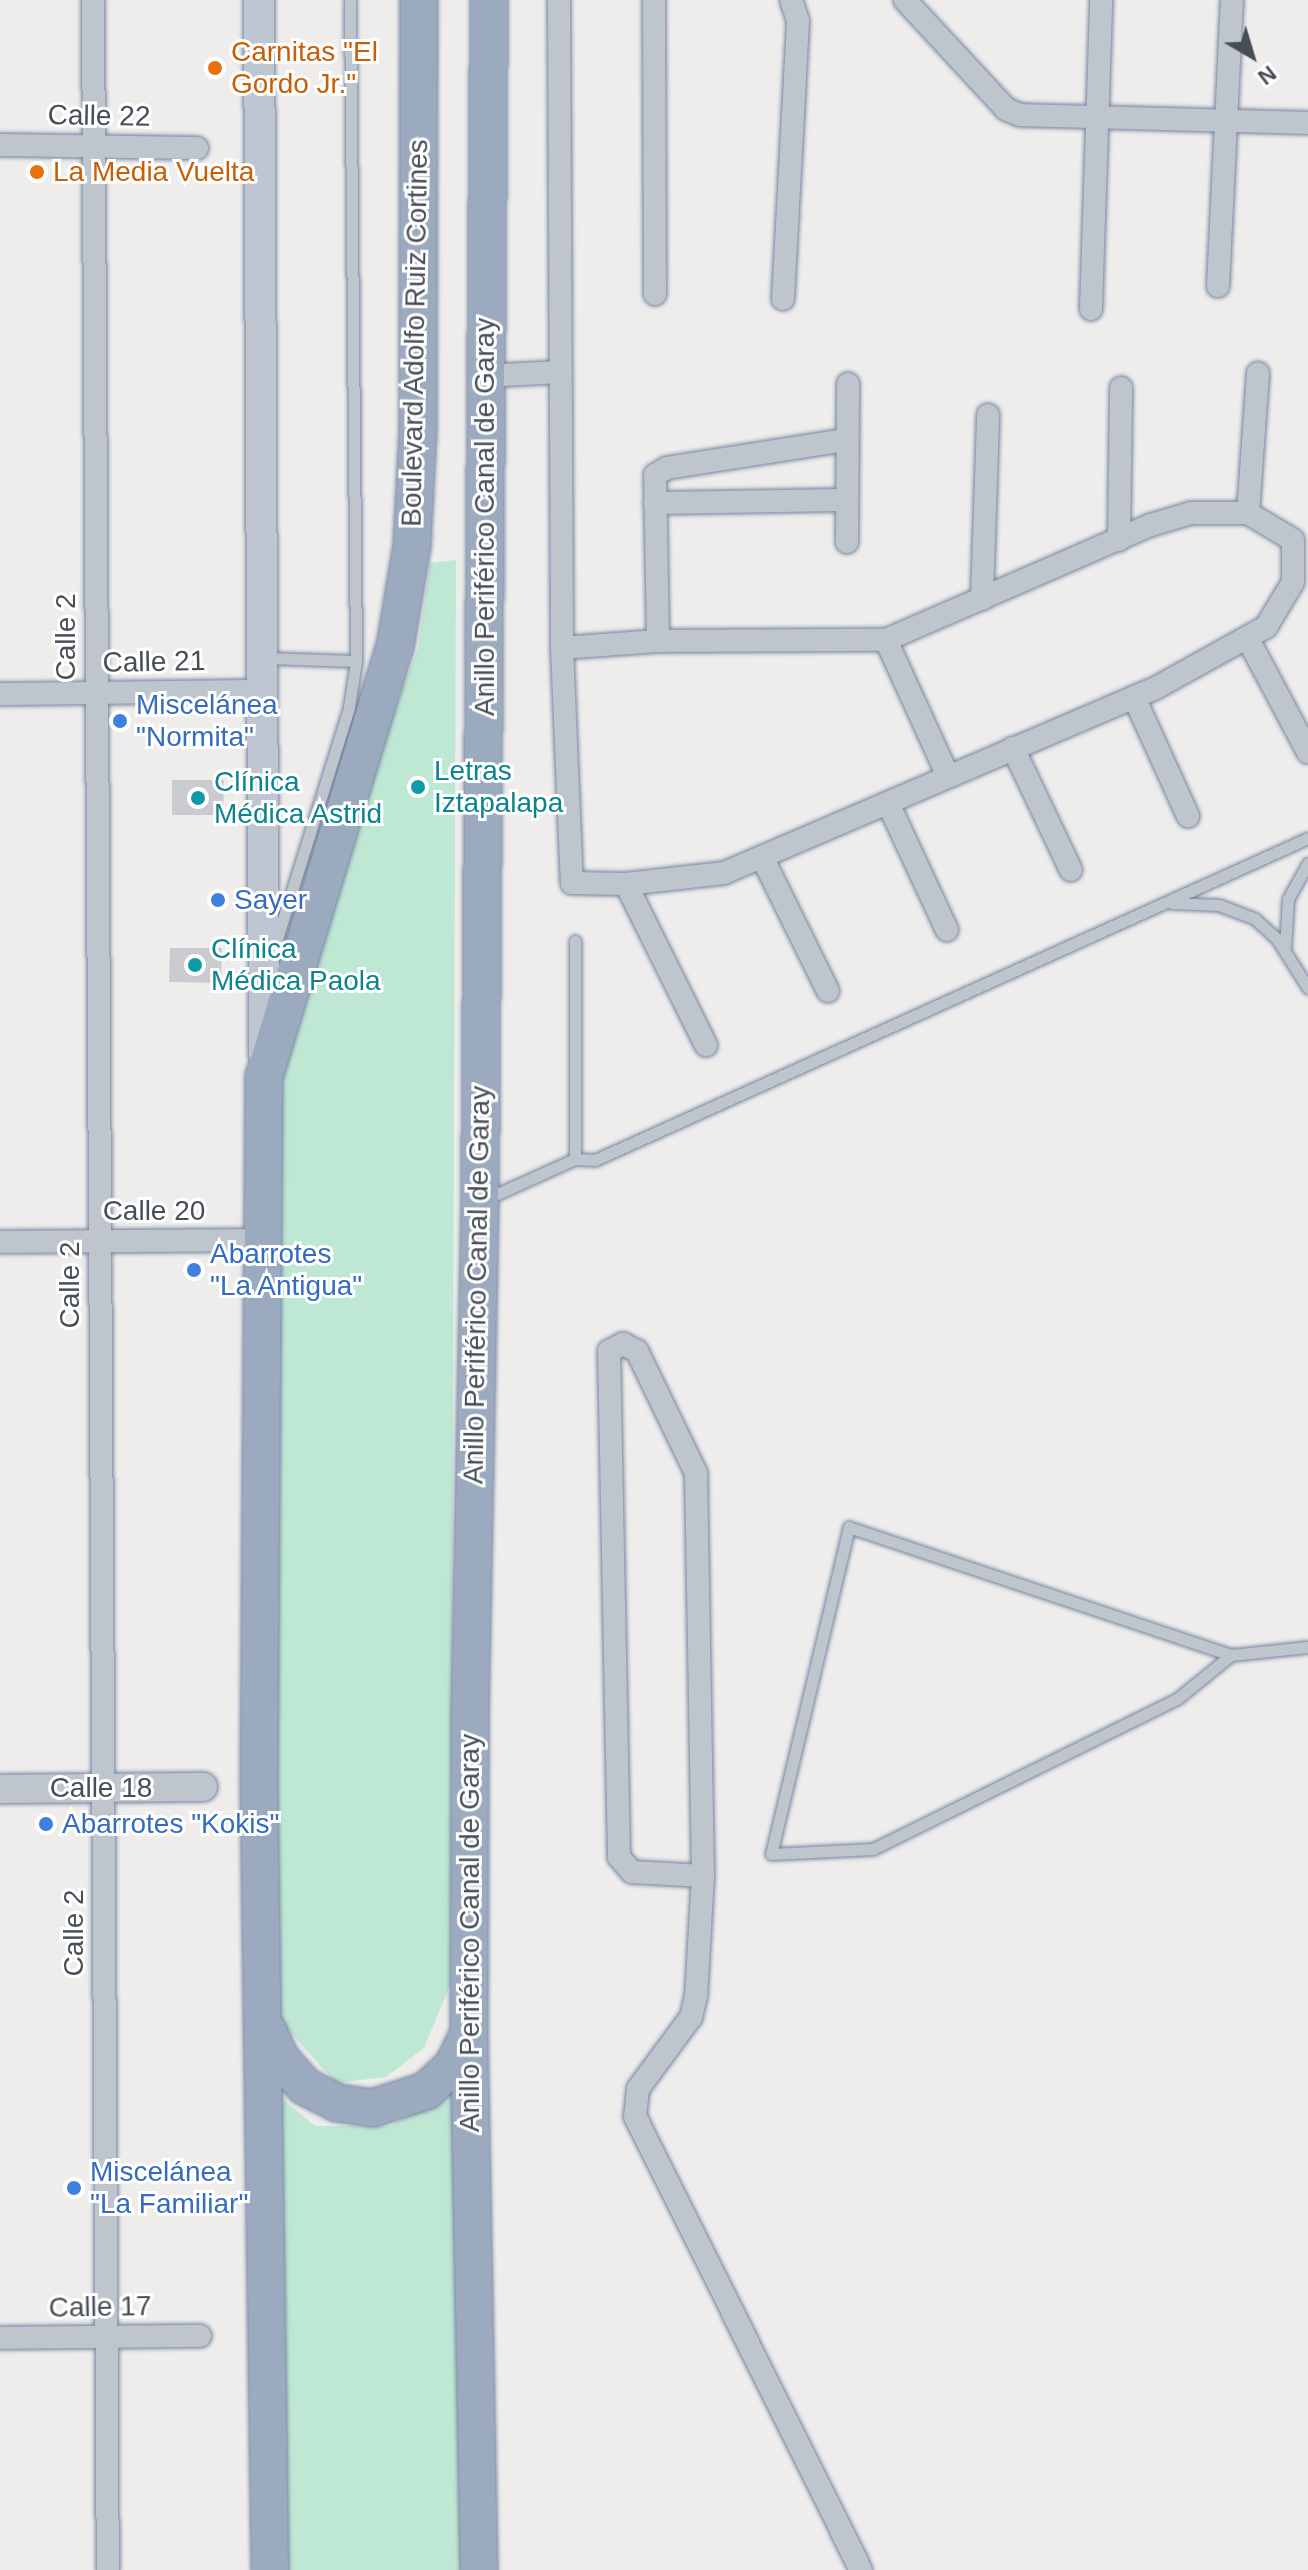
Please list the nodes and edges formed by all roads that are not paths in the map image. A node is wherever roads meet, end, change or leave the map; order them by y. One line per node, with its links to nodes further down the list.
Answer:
1 (93, 0): 15 (street, Calle 2)
2 (259, 0): 40 (main road)
3 (350, 0): 41 (lane)
4 (419, 0): 64 (highway, Boulevard Adolfo Ruiz Cortines)
5 (489, 0): 24 (highway, Anillo Periférico Canal de Garay)
6 (559, 0): 22 (street)
7 (654, 0): 19 (street)
8 (791, 0): 20 (street)
9 (905, 0): 12 (street)
10 (1101, 0): 12 (street)
11 (1232, 0): 13 (street)
12 (1097, 117): 13 (street); 21 (street)
13 (1229, 122): 14 (street); 18 (street)
14 (1308, 123)
15 (94, 144): 16 (street, Calle 22); 17 (street, Calle 22); 43 (street, Calle 2)
16 (0, 145)
17 (197, 148)
18 (1218, 286)
19 (655, 294)
20 (783, 299)
21 (1091, 309)
22 (559, 372): 24 (street); 39 (street)
23 (1258, 373): 31 (street)
24 (486, 376): 66 (highway, Anillo Periférico Canal de Garay)
25 (848, 384): 28 (street)
26 (1121, 388): 33 (street)
27 (988, 415): 35 (street)
28 (845, 440): 29 (street); 30 (street)
29 (846, 500): 30 (street); 34 (street)
30 (655, 503): 37 (street)
31 (1248, 513): 32 (street); 33 (street)
32 (1301, 538): 38 (street)
33 (1119, 540): 35 (street)
34 (847, 542)
35 (982, 599): 36 (street)
36 (886, 640): 37 (street); 48 (street)
37 (658, 641): 39 (street)
38 (1249, 641): 45 (street); 47 (street)
39 (562, 648): 55 (street)
40 (260, 657): 41 (lane); 42 (main road)
41 (356, 661): 60 (lane)
42 (260, 691): 43 (street, Calle 21); 60 (main road)
43 (97, 693): 44 (street, Calle 21); 68 (street, Calle 2)
44 (0, 694)
45 (1134, 697): 46 (street); 50 (street)
46 (1013, 748): 48 (street); 54 (street)
47 (1308, 752)
48 (947, 774): 49 (street)
49 (888, 803): 52 (street); 57 (street)
50 (1188, 816)
51 (1308, 838): 56 (lane)
52 (763, 859): 55 (street); 62 (street)
53 (1308, 863): 59 (lane)
54 (1071, 870)
55 (626, 884): 63 (street)
56 (1155, 907): 59 (lane); 65 (lane)
57 (947, 930)
58 (575, 941): 65 (lane)
59 (1286, 951): 61 (lane)
60 (265, 976): 64 (main road)
61 (1308, 988)
62 (828, 991)
63 (706, 1045)
64 (264, 1077): 67 (highway)
65 (575, 1159): 66 (lane)
66 (480, 1202): 77 (highway, Anillo Periférico Canal de Garay)
67 (260, 1240): 68 (street, Calle 20); 76 (highway)
68 (100, 1241): 69 (street, Calle 20); 73 (street, Calle 2)
69 (0, 1242)
70 (1308, 1647): 71 (lane)
71 (1231, 1655): 71 (lane)
72 (203, 1787): 73 (street, Calle 18)
73 (103, 1788): 74 (street, Calle 18); 79 (street, Calle 2)
74 (0, 1789)
75 (703, 1876): 75 (street); 84 (street)
76 (264, 2005): 77 (highway); 82 (highway)
77 (469, 2033): 83 (highway, Anillo Periférico Canal de Garay)
78 (200, 2336): 79 (street, Calle 17)
79 (106, 2337): 80 (street, Calle 17); 81 (street, Calle 2)
80 (0, 2338)
81 (108, 2570)
82 (270, 2570)
83 (479, 2570)
84 (861, 2570)

